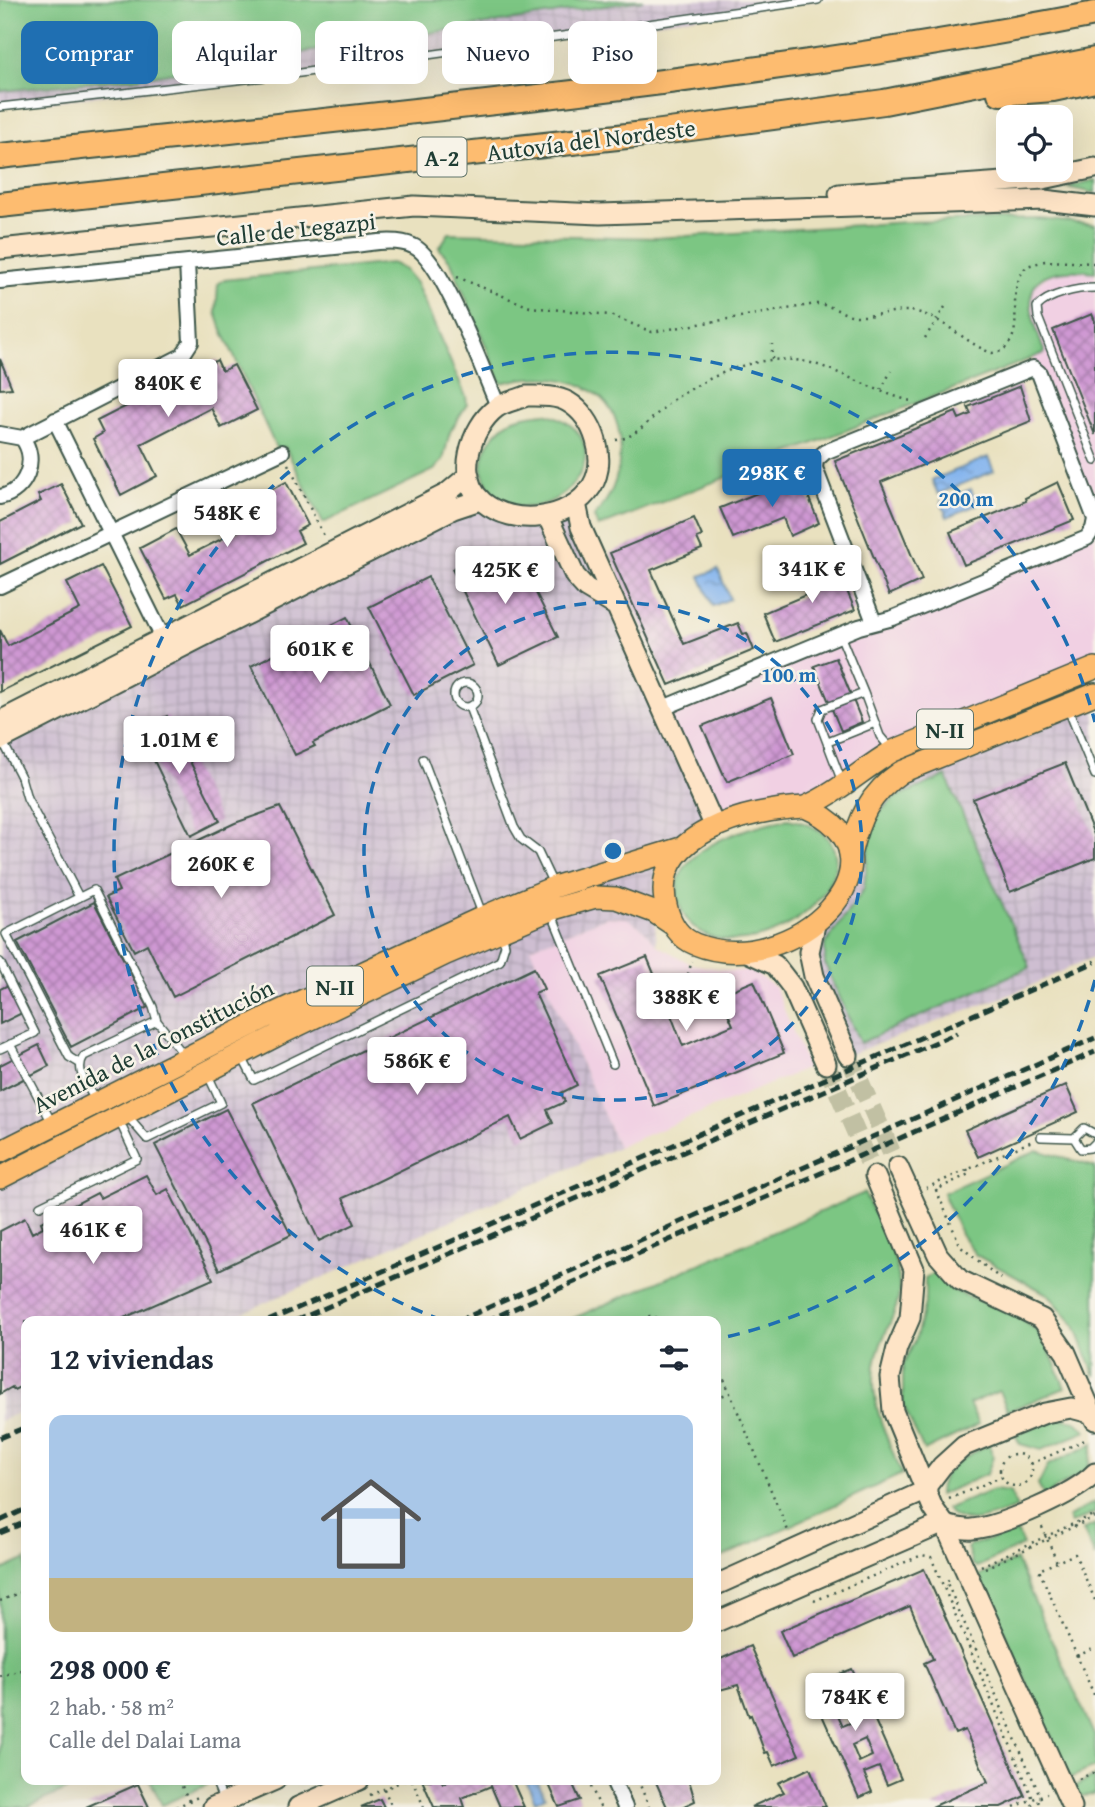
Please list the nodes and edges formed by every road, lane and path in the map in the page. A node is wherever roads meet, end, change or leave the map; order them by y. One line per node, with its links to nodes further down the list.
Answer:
1 (788, 0): 5 (lane)
2 (818, 0): 6 (lane)
3 (1078, 0): 8 (highway)
4 (1095, 14): 8 (highway, Autovía del Nordeste / A-2)
5 (657, 24)
6 (657, 24)
7 (568, 36): 12 (lane)
8 (875, 51): 13 (highway, Autovía del Nordeste / A-2)
9 (1095, 60): 11 (highway, Autovía del Nordeste / A-2)
10 (1095, 80): 11 (highway)
11 (884, 103): 15 (highway, Autovía del Nordeste / A-2)
12 (0, 107)
13 (0, 156)
14 (1095, 167): 17 (street)
15 (0, 205)
16 (1095, 206): 17 (street)
17 (653, 212): 18 (street)
18 (0, 249)
19 (187, 262): 21 (street, Calle de Legazpi); 31 (street, Calle de Legazpi); 33 (street)
20 (1095, 263): 25 (path)
21 (0, 281)
22 (451, 281): 25 (path)
23 (1095, 288): 38 (lane)
24 (945, 307): 25 (path)
25 (937, 320): 26 (path)
26 (925, 338)
27 (772, 344): 28 (path)
28 (772, 359): 30 (path); 36 (path)
29 (891, 371): 30 (path)
30 (881, 391): 32 (path)
31 (498, 406): 39 (street); 42 (street)
32 (928, 410): 44 (street); 49 (street)
33 (55, 420): 35 (street); 45 (street)
34 (0, 435): 35 (street)
35 (22, 438): 40 (street)
36 (615, 448)
37 (282, 452): 45 (street); 46 (path)
38 (1095, 461)
39 (469, 475): 41 (street); 51 (street)
40 (0, 497)
41 (480, 500): 43 (street); 51 (street)
42 (576, 503): 43 (street); 48 (street)
43 (547, 515): 48 (street)
44 (1093, 529): 49 (street)
45 (111, 531): 47 (street); 51 (street)
46 (324, 536)
47 (0, 586)
48 (616, 606): 57 (street)
49 (874, 622): 50 (street)
50 (840, 635): 53 (lane); 57 (street)
51 (167, 646): 59 (street)
52 (1095, 668): 61 (main road, N-II)
53 (864, 693): 58 (lane); 60 (lane)
54 (1095, 694): 55 (main road, N-II)
55 (1066, 705): 63 (lane); 68 (main road, N-II)
56 (469, 707): 69 (lane)
57 (663, 708): 66 (street)
58 (875, 723): 60 (lane); 61 (lane)
59 (1, 734): 70 (lane)
60 (828, 742): 64 (lane)
61 (893, 751): 64 (main road, N-II)
62 (423, 759): 72 (lane)
63 (1095, 775)
64 (843, 788): 65 (main road, N-II)
65 (805, 807): 66 (main road, N-II); 68 (main road)
66 (715, 827): 67 (main road, N-II)
67 (681, 848): 69 (main road, Avenida de la Constitución / N-II); 73 (main road)
68 (850, 855): 74 (main road, N-II)
69 (554, 887): 72 (main road, Avenida de la Constitución / N-II)
70 (79, 897): 80 (lane); 86 (lane)
71 (550, 910): 73 (main road, Avenida de la Constitución / N-II); 75 (main road, Avenida de la Constitución / N-II); 87 (lane)
72 (483, 917): 85 (main road, Avenida de la Constitución / N-II)
73 (672, 924): 76 (main road, N-II)
74 (815, 925): 76 (main road, N-II); 84 (street)
75 (501, 930): 83 (main road, Avenida de la Constitución / N-II); 83 (lane)
76 (747, 952): 88 (street)
77 (0, 962): 81 (lane)
78 (691, 964): 79 (path)
79 (668, 982)
80 (157, 1021): 85 (lane); 86 (lane)
81 (10, 1044): 82 (lane); 92 (lane)
82 (0, 1049)
83 (241, 1054): 89 (main road, Avenida de la Constitución / N-II)
84 (848, 1055)
85 (186, 1059): 90 (main road, Avenida de la Constitución / N-II)
86 (79, 1063): 90 (lane)
87 (613, 1064)
88 (826, 1064)
89 (206, 1072): 91 (main road, Avenida de la Constitución / N-II); 91 (lane)
90 (97, 1103): 92 (main road, Avenida de la Constitución / N-II)
91 (121, 1116): 101 (main road, Avenida de la Constitución / N-II); 103 (lane)
92 (54, 1125): 97 (main road, Avenida de la Constitución / N-II)
93 (1095, 1134): 95 (lane)
94 (1041, 1137): 95 (lane); 99 (path)
95 (1074, 1138): 96 (lane)
96 (1095, 1145)
97 (0, 1152)
98 (898, 1167): 108 (street)
99 (967, 1168): 102 (path); 104 (path)
100 (875, 1176): 113 (street)
101 (0, 1178)
102 (919, 1190)
103 (40, 1206)
104 (1000, 1282)
105 (721, 1372): 106 (path)
106 (730, 1393): 107 (path); 117 (path)
107 (721, 1396)
108 (1093, 1416): 113 (street)
109 (1085, 1440): 110 (path)
110 (1031, 1464): 112 (path); 112 (path)
111 (1095, 1473): 116 (street)
112 (1001, 1477): 114 (path)
113 (926, 1488): 116 (street); 119 (street)
114 (948, 1499)
115 (1095, 1517): 118 (path)
116 (944, 1524): 118 (street); 125 (street)
117 (789, 1533)
118 (966, 1576): 120 (path); 150 (street)
119 (721, 1583)
120 (943, 1586): 124 (path); 149 (path)
121 (21, 1592): 123 (path)
122 (1095, 1600): 127 (path)
123 (0, 1601)
124 (806, 1604)
125 (721, 1620)
126 (1095, 1648): 127 (path)
127 (1077, 1656): 130 (path)
128 (21, 1670): 129 (path)
129 (0, 1676)
130 (1095, 1696)
131 (181, 1785): 141 (path)
132 (216, 1785): 142 (lane)
133 (264, 1785): 142 (street)
134 (393, 1785): 140 (path)
135 (414, 1785): 145 (path)
136 (590, 1785): 146 (path)
137 (615, 1785): 147 (street)
138 (640, 1785): 148 (path)
139 (361, 1789): 140 (path); 143 (street)
140 (384, 1789): 144 (path)
141 (189, 1801)
142 (219, 1805)
143 (298, 1807)
144 (392, 1807)
145 (424, 1807)
146 (600, 1807)
147 (625, 1807)
148 (649, 1807)
149 (1014, 1807)
150 (1072, 1807)

